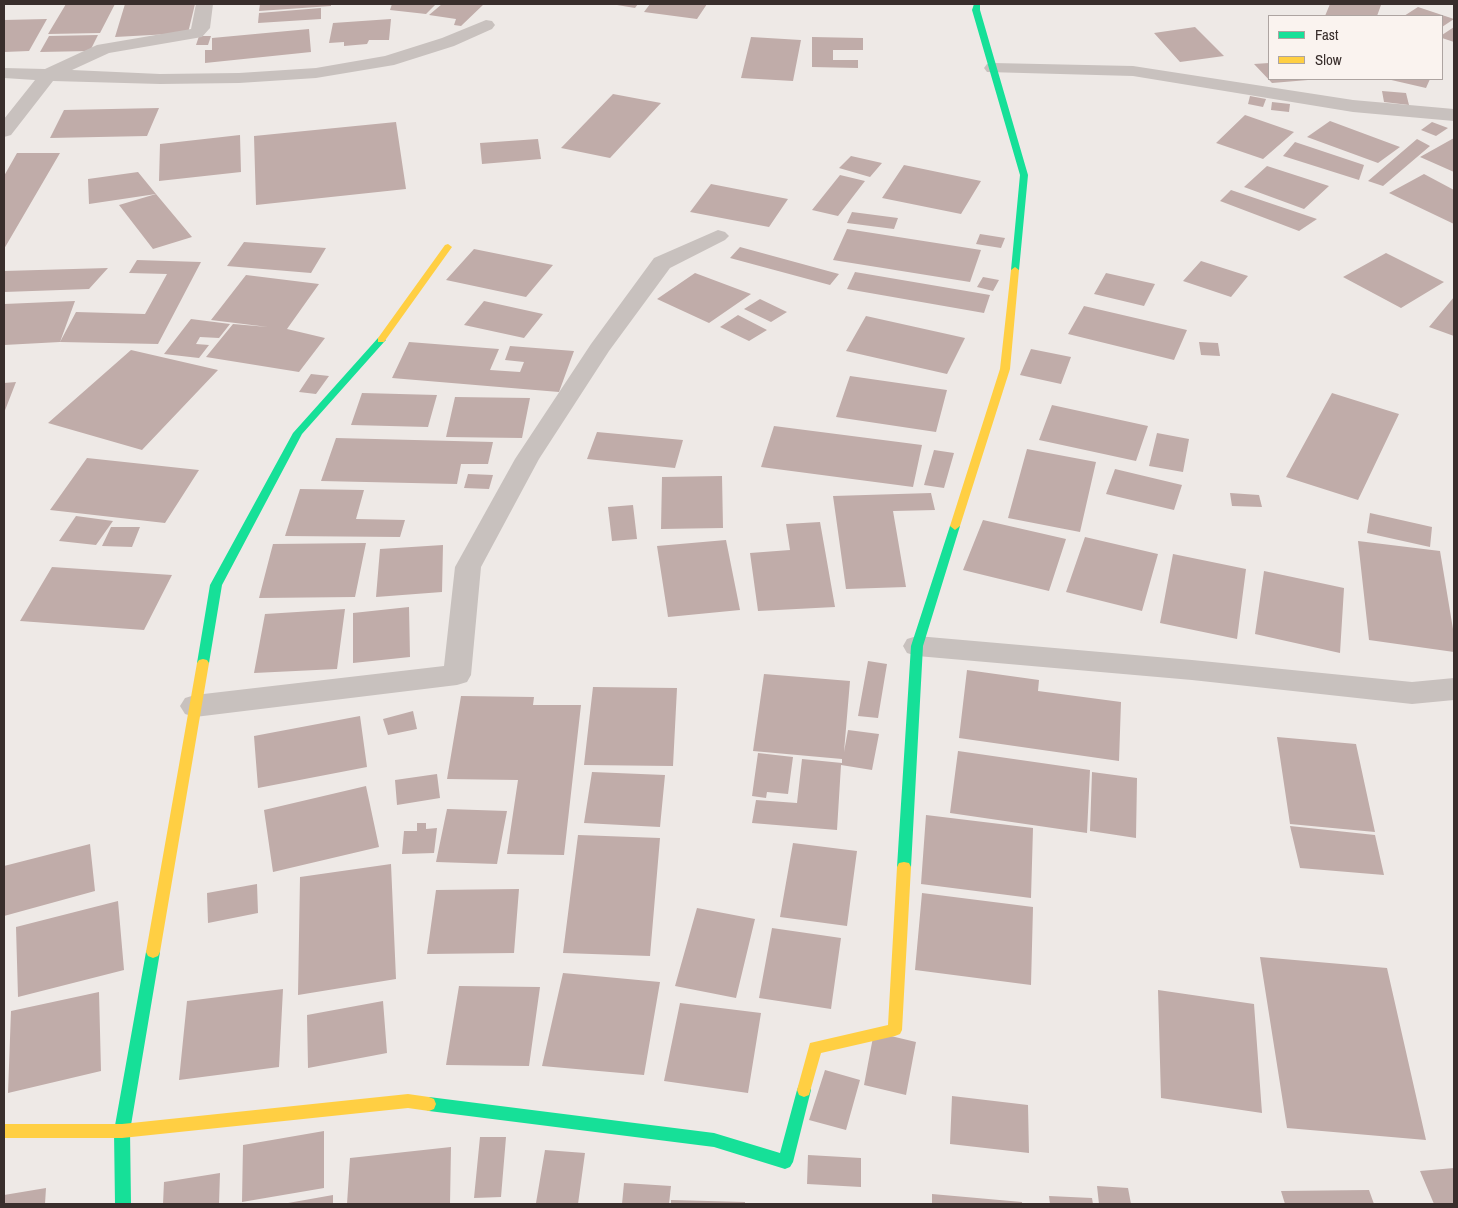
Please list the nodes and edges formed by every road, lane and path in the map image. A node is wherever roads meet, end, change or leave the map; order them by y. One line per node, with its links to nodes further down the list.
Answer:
1 (204, 4): 6 (street)
2 (977, 4): 4 (street)
3 (486, 25): 6 (street)
4 (993, 68): 7 (street); 11 (street)
5 (4, 73): 6 (street)
6 (48, 75): 8 (street)
7 (1454, 115)
8 (4, 131)
9 (718, 236): 13 (street)
10 (448, 247): 13 (street)
11 (917, 646): 12 (street); 15 (street)
12 (1454, 689)
13 (195, 706): 15 (street)
14 (4, 1131): 15 (street)
15 (122, 1131): 16 (street)
16 (123, 1204)

